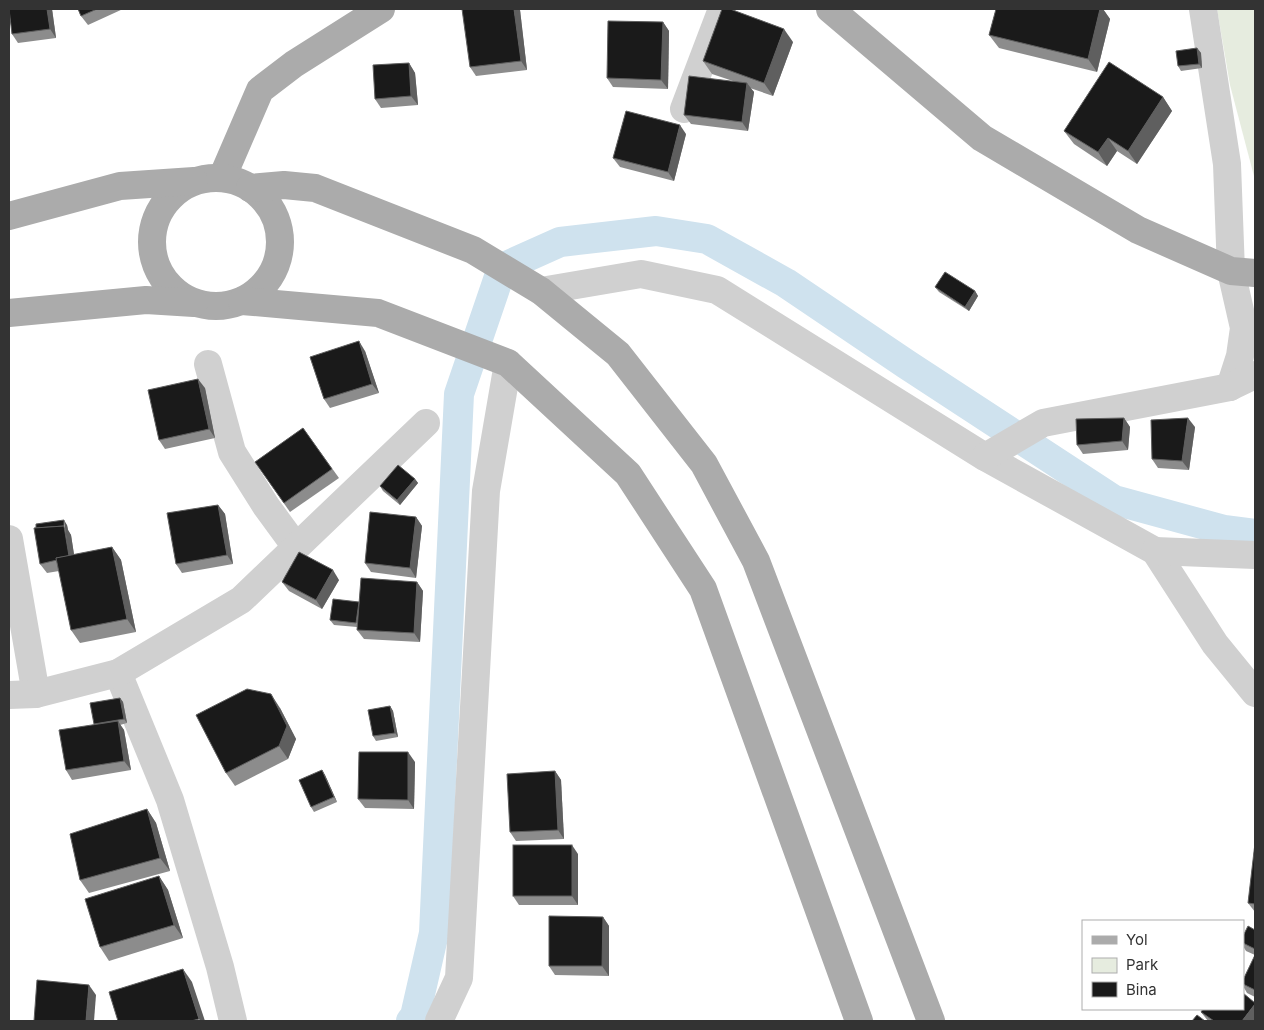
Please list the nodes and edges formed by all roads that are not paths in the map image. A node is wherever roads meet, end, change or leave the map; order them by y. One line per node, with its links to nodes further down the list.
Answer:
1 (381, 9): 6 (main road)
2 (722, 9): 5 (street)
3 (830, 9): 9 (main road)
4 (1204, 9): 9 (street)
5 (684, 108)
6 (210, 180): 7 (main road); 8 (main road); 12 (main road)
7 (250, 188): 10 (main road); 11 (main road)
8 (9, 216)
9 (1243, 272): 17 (street)
10 (535, 287): 19 (street); 31 (main road)
11 (242, 301): 12 (main road); 14 (main road)
12 (195, 303): 13 (main road)
13 (9, 313)
14 (500, 360): 29 (street); 30 (main road)
15 (208, 364): 21 (street)
16 (1255, 375): 17 (street)
17 (1230, 387): 19 (street)
18 (426, 422): 21 (street)
19 (985, 457): 22 (street)
20 (9, 538): 26 (street)
21 (296, 547): 24 (street)
22 (1155, 551): 23 (street); 25 (street)
23 (1255, 555)
24 (118, 673): 26 (street); 28 (street)
25 (1255, 693)
26 (36, 694): 27 (street)
27 (9, 695)
28 (233, 1021)
29 (439, 1021)
30 (860, 1021)
31 (931, 1021)

